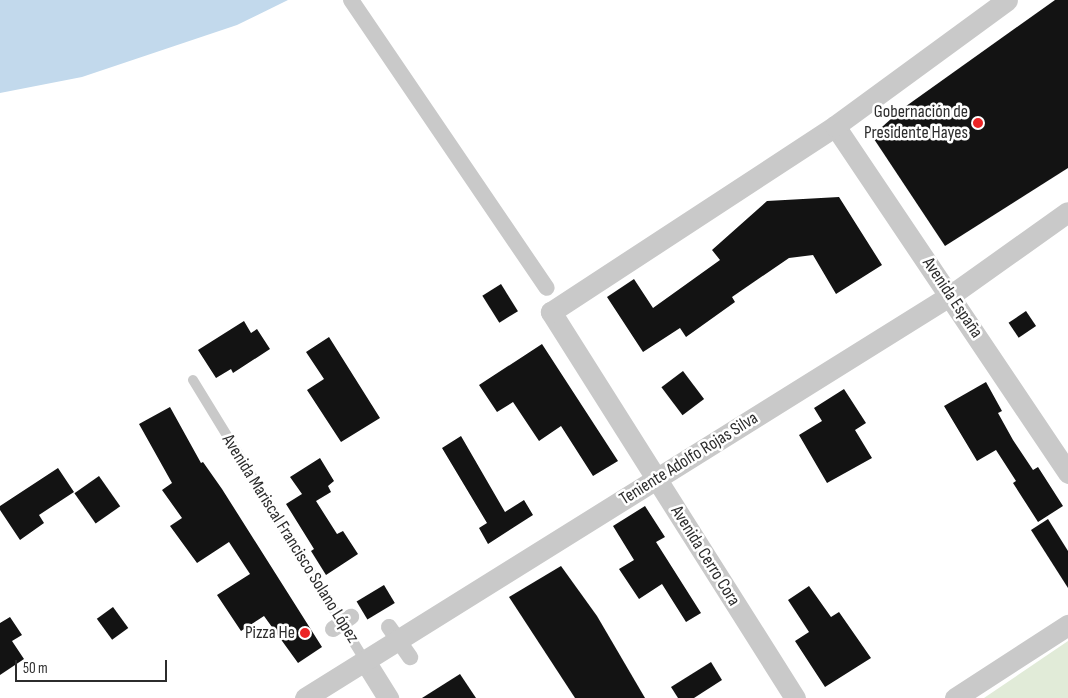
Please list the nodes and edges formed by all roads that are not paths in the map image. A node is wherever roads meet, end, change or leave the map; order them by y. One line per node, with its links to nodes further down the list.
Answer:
1 (350, 0): 5 (street)
2 (1007, 0): 3 (street)
3 (835, 126): 6 (street, Avenida España); 9 (street, Avenida Cerro Cora)
4 (1068, 212): 6 (street, Teniente Adolfo Rojas Silva)
5 (547, 288)
6 (950, 295): 8 (street, Avenida España); 9 (street, Teniente Adolfo Rojas Silva)
7 (192, 380): 11 (lane, Avenida Mariscal Francisco Solano López)
8 (1068, 472)
9 (656, 480): 11 (street, Teniente Adolfo Rojas Silva); 14 (street, Avenida Cerro Cora)
10 (1068, 625): 15 (street)
11 (365, 661): 12 (street, Teniente Adolfo Rojas Silva); 13 (street, Avenida Mariscal Francisco Solano López)
12 (305, 698)
13 (388, 698)
14 (795, 698)
15 (955, 698)

